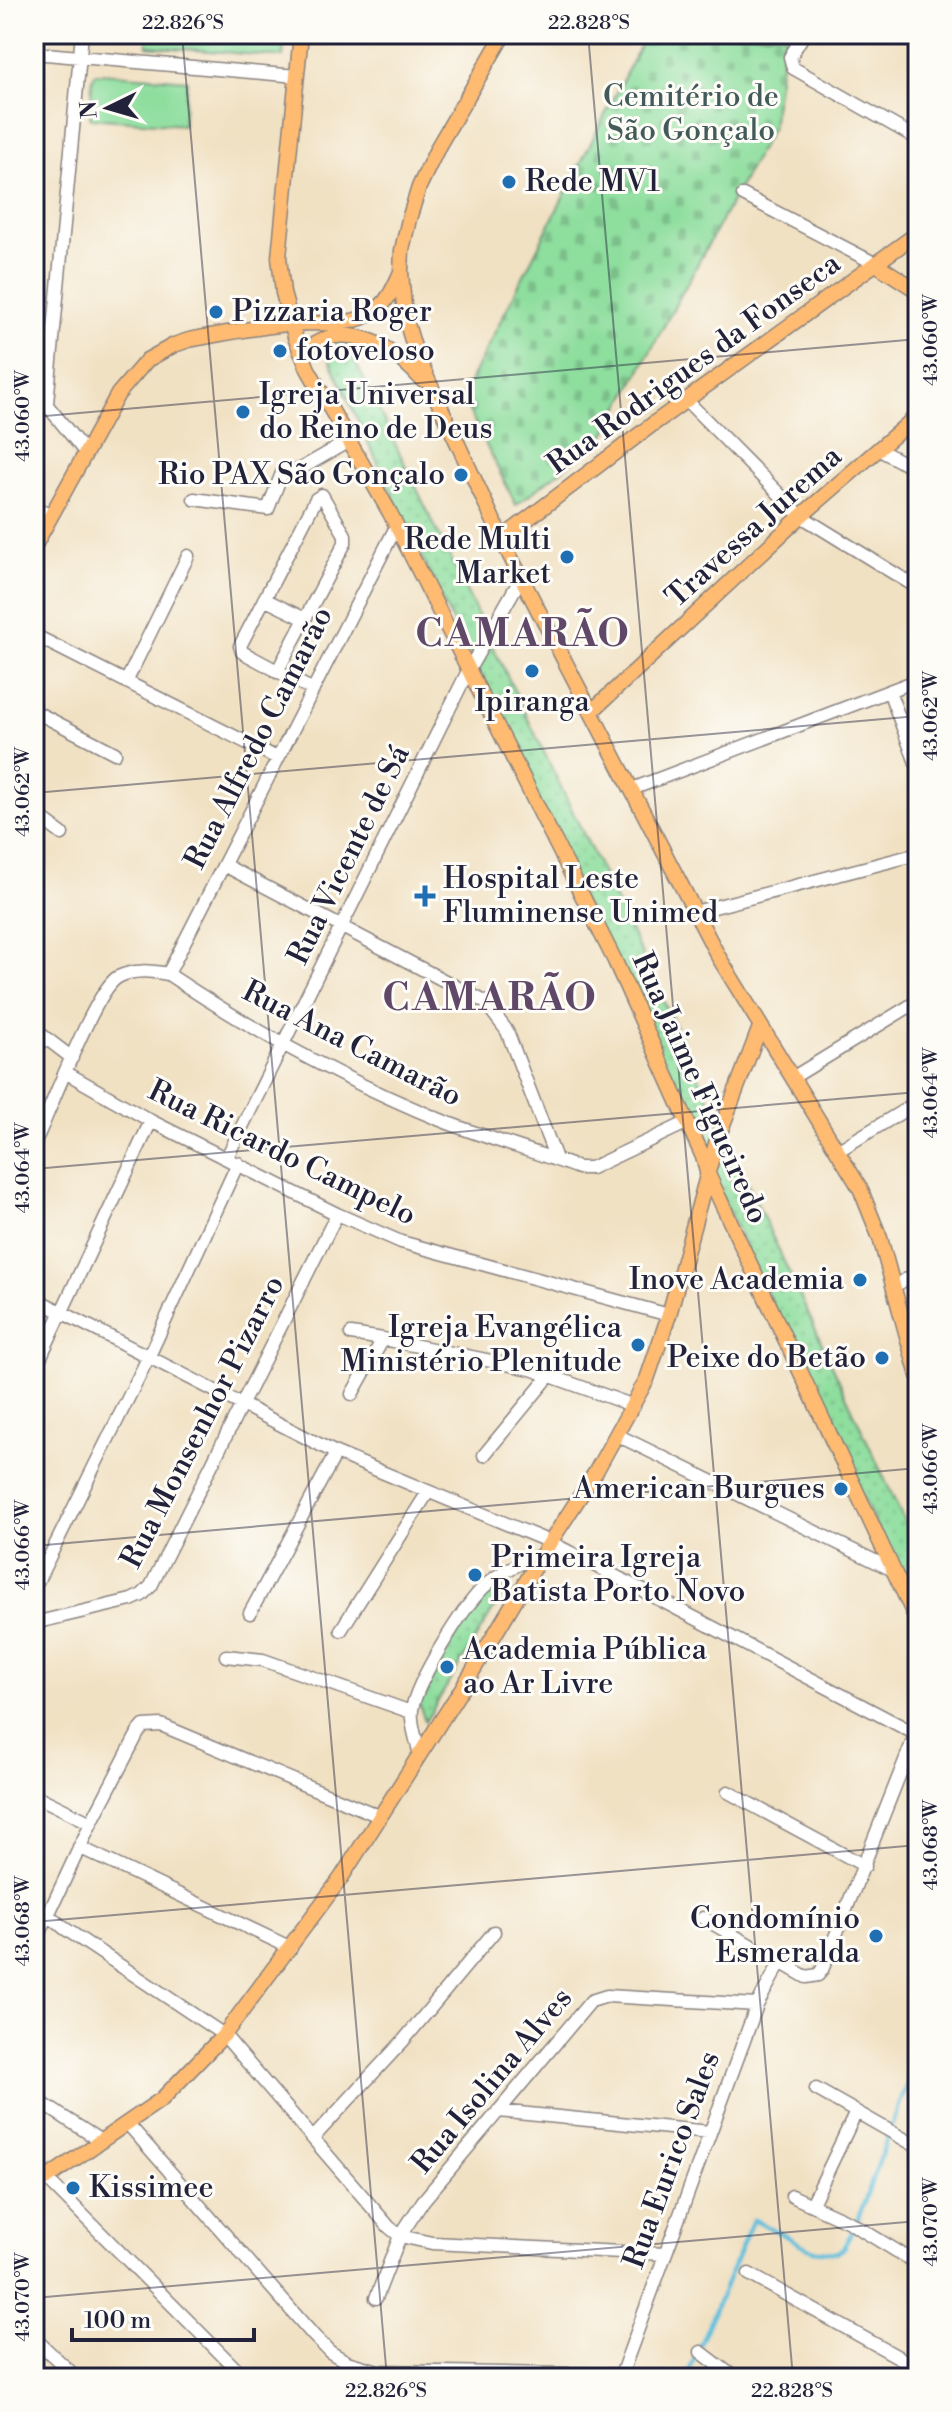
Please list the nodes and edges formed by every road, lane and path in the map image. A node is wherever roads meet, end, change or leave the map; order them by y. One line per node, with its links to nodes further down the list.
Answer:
1 (82, 34): 7 (street)
2 (301, 34): 8 (main road, Rua Jaime Figueiredo)
3 (495, 34): 4 (street)
4 (504, 34): 13 (main road)
5 (804, 34): 9 (street)
6 (34, 53): 7 (street)
7 (79, 58): 8 (street); 20 (street)
8 (297, 76): 15 (main road, Rua Jaime Figueiredo)
9 (918, 139)
10 (743, 195): 12 (street)
11 (918, 233): 12 (main road, Rua Rodrigues da Fonseca)
12 (876, 264): 14 (main road); 19 (main road, Rua Rodrigues da Fonseca)
13 (401, 272): 15 (main road); 18 (main road)
14 (918, 291)
15 (291, 323): 16 (main road, Rua Jaime Figueiredo); 24 (main road)
16 (301, 353): 18 (main road); 22 (main road, Rua Jaime Figueiredo)
17 (34, 389): 20 (street)
18 (430, 390): 31 (main road)
19 (687, 401): 29 (street); 31 (main road, Rua Rodrigues da Fonseca)
20 (47, 403): 24 (street)
21 (918, 415): 23 (main road, Travessa Jurema)
22 (347, 442): 26 (street); 30 (main road, Rua Jaime Figueiredo)
23 (878, 449): 25 (street); 29 (main road, Travessa Jurema)
24 (85, 452): 28 (main road)
25 (918, 471)
26 (194, 499)
27 (34, 508): 28 (street)
28 (50, 515): 32 (main road)
29 (801, 516): 35 (street); 46 (main road, Travessa Jurema)
30 (396, 527): 39 (main road, Rua Jaime Figueiredo); 43 (street, Rua Alfredo Camarão)
31 (501, 539): 34 (main road)
32 (34, 547)
33 (188, 556): 42 (street)
34 (521, 578): 39 (street, Rua Vicente de Sá); 46 (main road)
35 (918, 588)
36 (264, 599): 37 (street); 37 (street); 40 (street)
37 (305, 619): 40 (street)
38 (34, 635): 42 (street)
39 (468, 671): 56 (street, Rua Vicente de Sá); 67 (main road, Rua Jaime Figueiredo)
40 (277, 672): 43 (street)
41 (918, 680): 44 (street)
42 (126, 682): 48 (street)
43 (311, 689): 48 (street, Rua Alfredo Camarão)
44 (889, 691): 49 (street); 50 (street)
45 (34, 711): 47 (street)
46 (591, 712): 50 (main road)
47 (115, 753)
48 (277, 758): 54 (street, Rua Alfredo Camarão)
49 (918, 768)
50 (632, 789): 55 (main road)
51 (34, 813): 52 (street)
52 (62, 834)
53 (918, 854): 55 (street)
54 (224, 865): 56 (street); 57 (street, Rua Alfredo Camarão)
55 (695, 912): 59 (main road)
56 (343, 928): 61 (street, Rua Vicente de Sá); 70 (street)
57 (168, 974): 61 (street, Rua Ana Camarão); 62 (street)
58 (918, 1001): 64 (street)
59 (760, 1027): 64 (main road); 72 (main road)
60 (34, 1029): 62 (street)
61 (283, 1046): 70 (street, Rua Ana Camarão); 71 (street, Rua Vicente de Sá)
62 (72, 1058): 63 (street)
63 (65, 1072): 66 (street, Rua Ricardo Campelo); 68 (street)
64 (792, 1078): 69 (main road)
65 (918, 1102): 69 (street)
66 (151, 1121): 71 (street, Rua Ricardo Campelo); 77 (street)
67 (686, 1123): 70 (street, Rua Ana Camarão); 72 (main road, Rua Jaime Figueiredo)
68 (36, 1140)
69 (839, 1150): 75 (main road)
70 (556, 1159)
71 (233, 1160): 73 (street, Rua Ricardo Campelo); 81 (street, Rua Vicente de Sá)
72 (707, 1172): 78 (main road); 94 (main road, Rua Jaime Figueiredo)
73 (337, 1214): 78 (street, Rua Ricardo Campelo); 86 (street, Rua Monsenhor Pizarro)
74 (918, 1273): 75 (street)
75 (894, 1286): 84 (main road)
76 (34, 1298): 77 (street)
77 (63, 1312): 81 (street); 82 (street)
78 (669, 1315): 87 (main road)
79 (351, 1334): 80 (street)
80 (383, 1339): 83 (street); 85 (street)
81 (149, 1356): 86 (street); 95 (street, Rua Vicente de Sá)
82 (34, 1371)
83 (550, 1375): 87 (street); 90 (street)
84 (918, 1376)
85 (352, 1394)
86 (241, 1403): 89 (street); 97 (street, Rua Monsenhor Pizarro)
87 (634, 1406): 88 (main road)
88 (617, 1435): 92 (main road); 94 (street)
89 (336, 1453): 91 (street); 96 (street)
90 (484, 1455)
91 (428, 1492): 92 (street); 99 (street)
92 (550, 1542): 93 (main road); 102 (street)
93 (542, 1555): 101 (street); 103 (main road)
94 (893, 1570): 98 (main road, Rua Jaime Figueiredo)
95 (34, 1588)
96 (250, 1613)
97 (34, 1623)
98 (918, 1623)
99 (341, 1630)
100 (226, 1656): 101 (street)
101 (411, 1712): 103 (street)
102 (917, 1731): 111 (street)
103 (419, 1753): 108 (main road)
104 (728, 1792): 111 (street)
105 (918, 1792): 107 (street)
106 (34, 1795): 109 (street)
107 (918, 1804)
108 (379, 1816): 109 (street); 117 (main road)
109 (91, 1823): 110 (street)
110 (79, 1847): 113 (street); 117 (street)
111 (865, 1866): 118 (street)
112 (34, 1903): 113 (street)
113 (50, 1916): 116 (street); 120 (street)
114 (703, 1918): 118 (street)
115 (494, 1932): 127 (street)
116 (34, 1945)
117 (291, 1948): 120 (main road)
118 (780, 1963): 119 (street, Rua Eurico Sales)
119 (757, 2005): 123 (street, Rua Isolina Alves); 126 (street, Rua Eurico Sales)
120 (224, 2035): 125 (main road); 127 (street)
121 (816, 2089): 124 (street)
122 (34, 2098): 128 (street)
123 (498, 2111): 126 (street); 133 (street, Rua Isolina Alves)
124 (856, 2112): 129 (street); 132 (street)
125 (128, 2124): 128 (main road); 141 (street)
126 (710, 2132): 134 (street, Rua Eurico Sales)
127 (314, 2137): 133 (street)
128 (101, 2141): 130 (main road)
129 (918, 2147)
130 (40, 2183): 145 (street)
131 (792, 2196): 132 (street)
132 (812, 2204): 135 (street)
133 (400, 2236): 134 (street); 137 (street, Rua Isolina Alves)
134 (665, 2254): 143 (street, Rua Eurico Sales)
135 (918, 2264)
136 (749, 2274): 140 (street)
137 (376, 2298)
138 (34, 2338): 144 (street)
139 (701, 2352): 146 (street)
140 (918, 2368)
141 (375, 2374): 142 (street)
142 (418, 2375): 143 (street)
143 (620, 2377)
144 (77, 2378)
145 (245, 2378)
146 (735, 2378)

